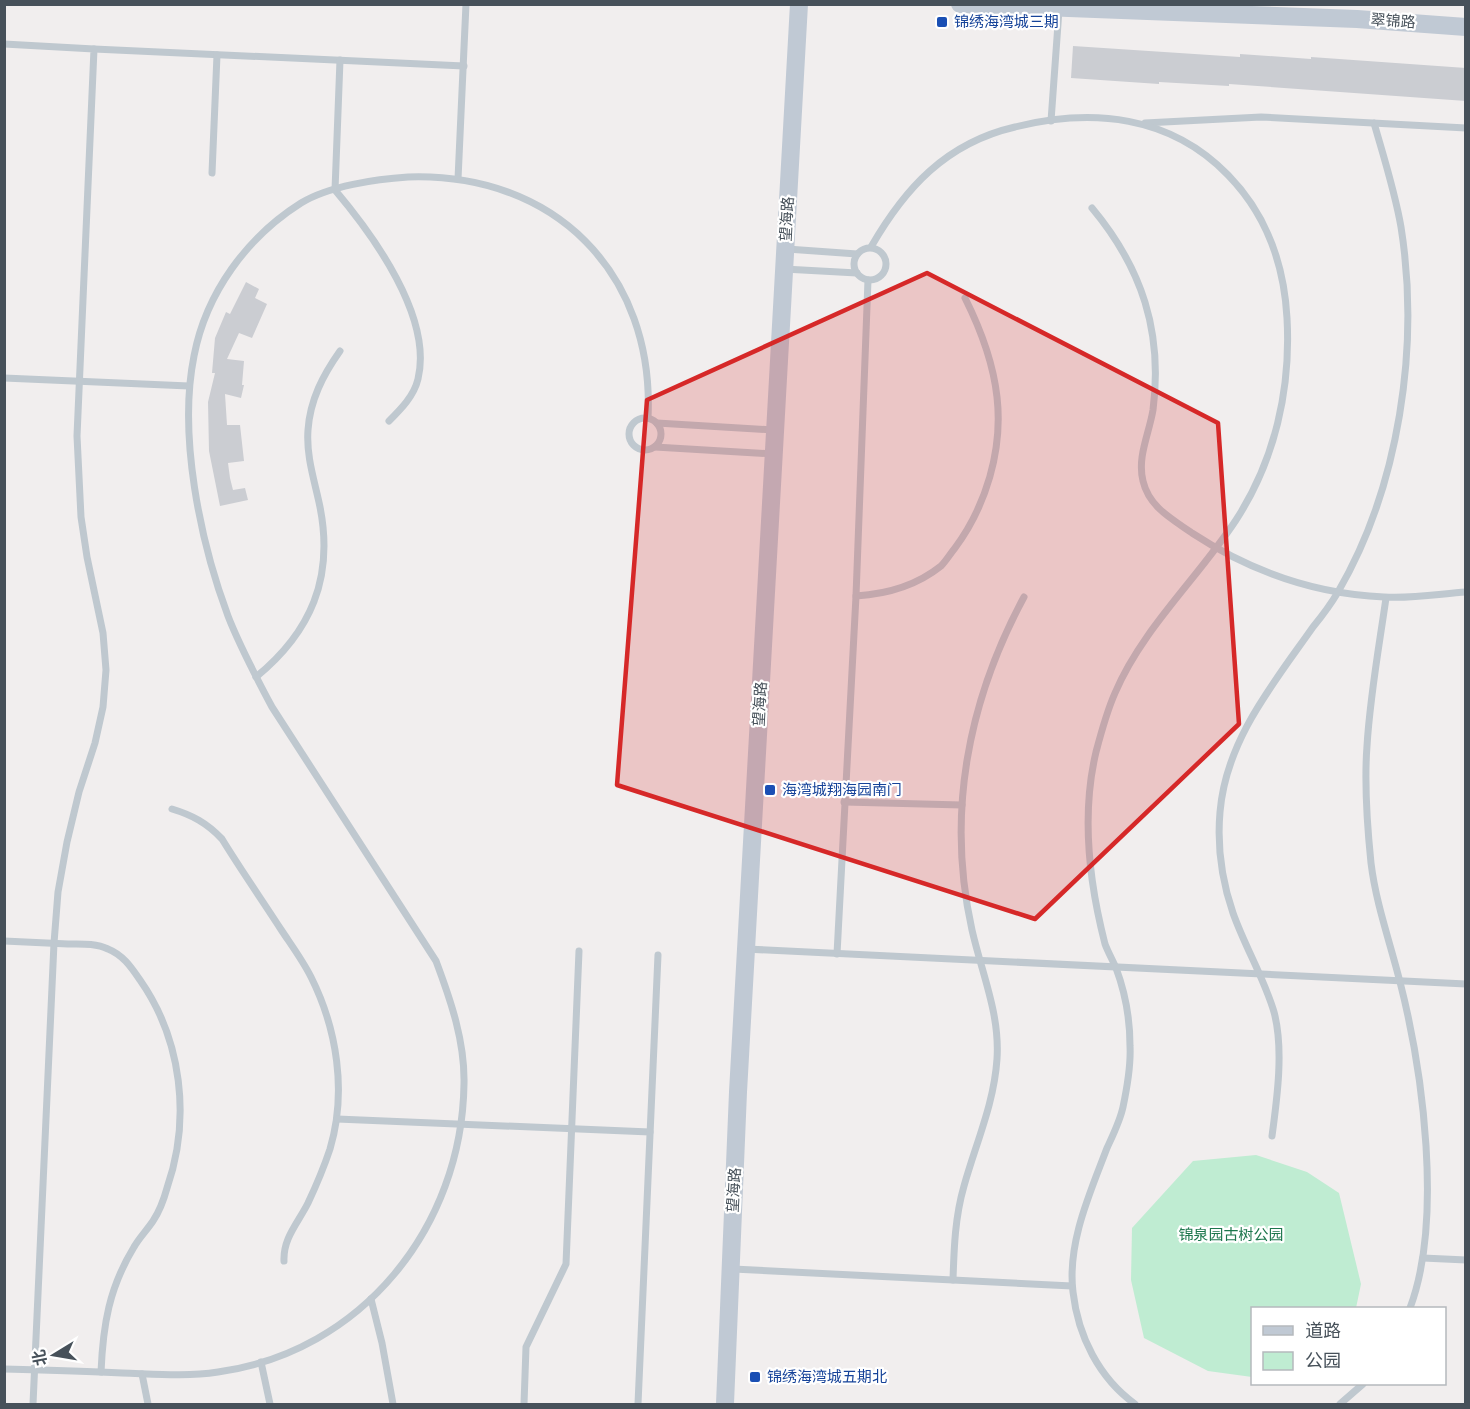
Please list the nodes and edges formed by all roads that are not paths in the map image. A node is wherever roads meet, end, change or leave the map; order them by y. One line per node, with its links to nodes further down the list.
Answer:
1 (466, 4): 10 (lane)
2 (799, 4): 20 (street, 望海路)
3 (960, 4): 4 (street, 翠锦路)
4 (1059, 8): 5 (street, 翠锦路); 11 (lane)
5 (1466, 27)
6 (4, 44): 7 (lane)
7 (94, 49): 8 (lane); 28 (lane)
8 (217, 54): 9 (lane); 15 (lane)
9 (340, 60): 10 (lane); 17 (lane)
10 (464, 66): 16 (lane)
11 (1051, 121): 12 (lane); 19 (lane)
12 (1140, 123): 13 (lane); 36 (lane)
13 (1374, 123): 14 (lane); 38 (lane)
14 (1466, 128)
15 (212, 173)
16 (458, 179): 17 (lane); 30 (lane)
17 (335, 190): 29 (lane); 31 (lane)
18 (1092, 208): 36 (lane)
19 (871, 247): 21 (lane); 24 (lane)
20 (786, 249): 21 (lane); 22 (street, 望海路)
21 (857, 254): 23 (lane)
22 (784, 269): 23 (lane); 33 (street, 望海路)
23 (857, 273): 24 (lane)
24 (868, 280): 39 (lane)
25 (965, 298): 39 (lane)
26 (340, 351): 42 (lane)
27 (4, 378): 28 (lane)
28 (79, 381): 29 (lane); 47 (lane)
29 (189, 386): 42 (lane)
30 (648, 418): 32 (lane); 34 (lane)
31 (389, 421)
32 (657, 423): 33 (lane); 34 (lane)
33 (775, 430): 35 (street, 望海路)
34 (656, 447): 35 (lane)
35 (774, 454): 48 (street, 望海路)
36 (1216, 548): 38 (lane); 53 (lane)
37 (1466, 592): 41 (lane)
38 (1338, 593): 41 (lane); 54 (lane)
39 (856, 596): 43 (lane)
40 (1024, 597): 44 (lane)
41 (1386, 598): 55 (lane)
42 (256, 677): 58 (lane)
43 (844, 802): 44 (lane); 50 (lane)
44 (962, 806): 52 (lane)
45 (172, 809): 57 (lane)
46 (4, 941): 47 (lane)
47 (54, 943): 72 (lane); 73 (lane)
48 (746, 949): 50 (lane); 65 (street, 望海路)
49 (579, 951): 59 (lane)
50 (837, 954): 52 (lane)
51 (658, 955): 60 (lane)
52 (980, 961): 53 (lane); 66 (lane)
53 (1116, 967): 54 (lane); 67 (lane)
54 (1260, 974): 55 (lane); 61 (lane)
55 (1400, 981): 56 (lane); 62 (lane)
56 (1466, 984)
57 (337, 1119): 58 (lane); 64 (lane)
58 (462, 1124): 59 (lane); 68 (lane)
59 (572, 1128): 60 (lane); 80 (lane)
60 (650, 1132): 81 (lane)
61 (1272, 1136)
62 (1423, 1258): 63 (lane); 69 (lane)
63 (1466, 1260)
64 (284, 1261)
65 (730, 1269): 66 (lane); 82 (street, 望海路)
66 (953, 1280): 67 (lane)
67 (1072, 1286): 83 (lane)
68 (371, 1299): 70 (lane); 79 (lane)
69 (1410, 1307)
70 (261, 1362): 74 (lane); 78 (lane)
71 (4, 1369): 72 (lane)
72 (34, 1370): 73 (lane); 76 (lane)
73 (101, 1372): 74 (lane)
74 (142, 1374): 77 (lane)
75 (1361, 1385): 84 (lane)
76 (33, 1404)
77 (147, 1404)
78 (270, 1404)
79 (393, 1404)
80 (524, 1404)
81 (638, 1404)
82 (725, 1404)
83 (1135, 1404)
84 (1340, 1404)

